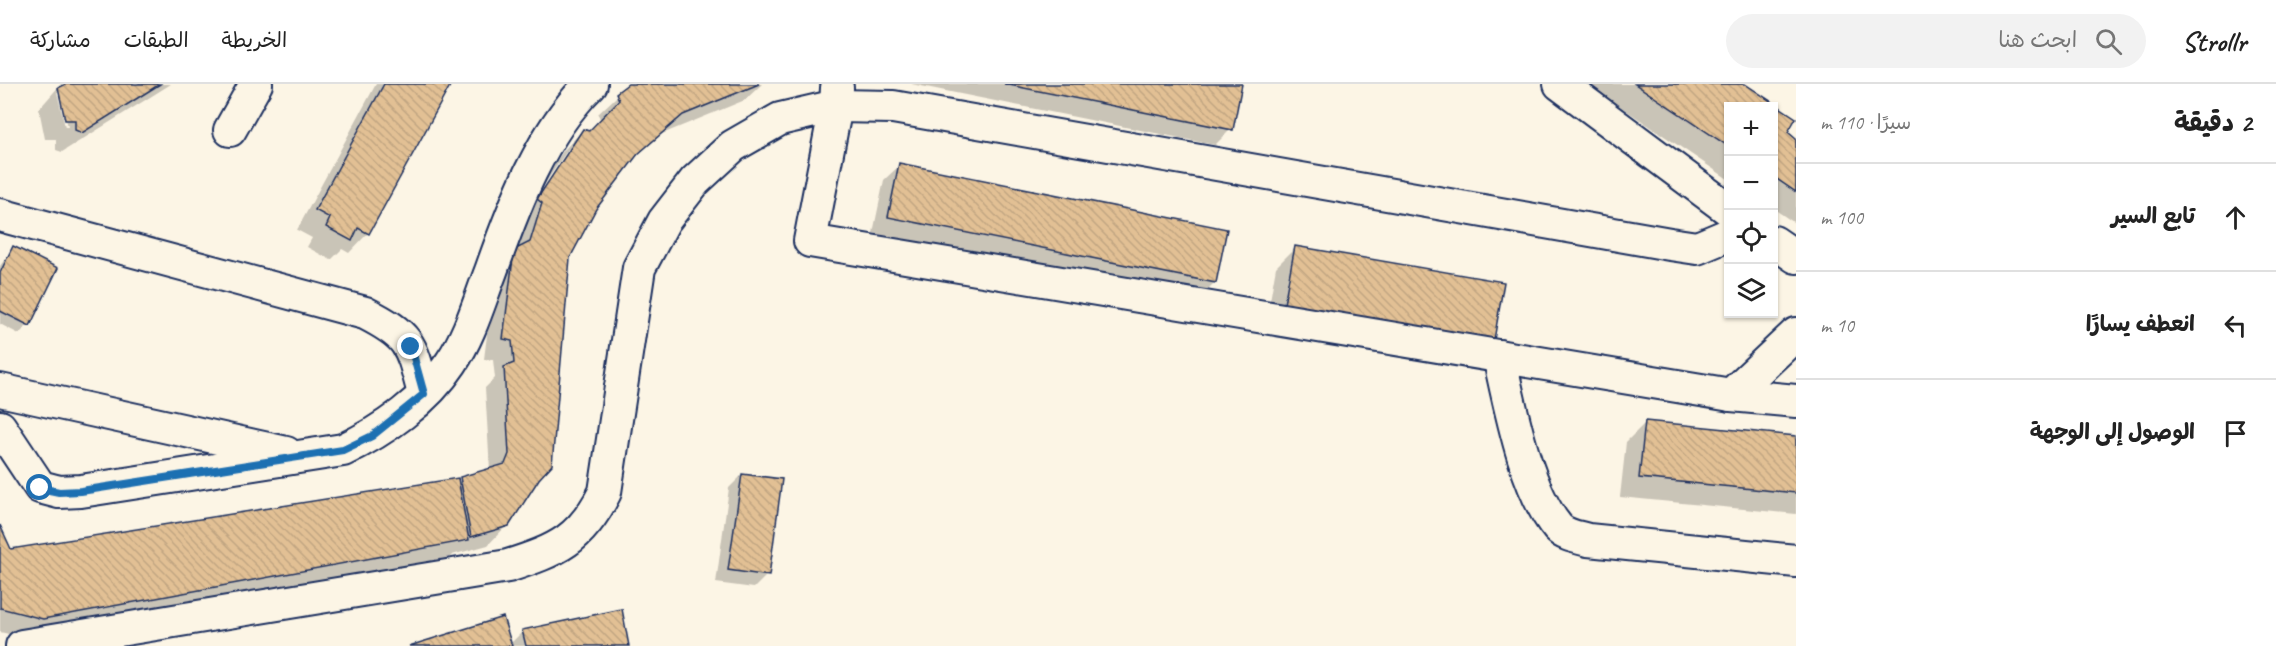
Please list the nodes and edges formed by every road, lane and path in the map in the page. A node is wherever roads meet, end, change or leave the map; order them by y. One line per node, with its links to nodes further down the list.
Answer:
1 (256, 84): 5 (street)
2 (591, 84): 14 (street)
3 (1560, 84): 6 (street)
4 (837, 95): 8 (street); 12 (street); 20 (street)
5 (230, 130)
6 (1724, 206)
7 (0, 215): 14 (street)
8 (1724, 237)
9 (1778, 245): 10 (street)
10 (1796, 257)
11 (1796, 334): 15 (street)
12 (1499, 356): 15 (street); 19 (street)
13 (0, 390): 18 (street)
14 (424, 394): 18 (street)
15 (1731, 395): 16 (street)
16 (1796, 401)
17 (0, 427): 18 (street)
18 (304, 456)
19 (1796, 561)
20 (22, 646)

